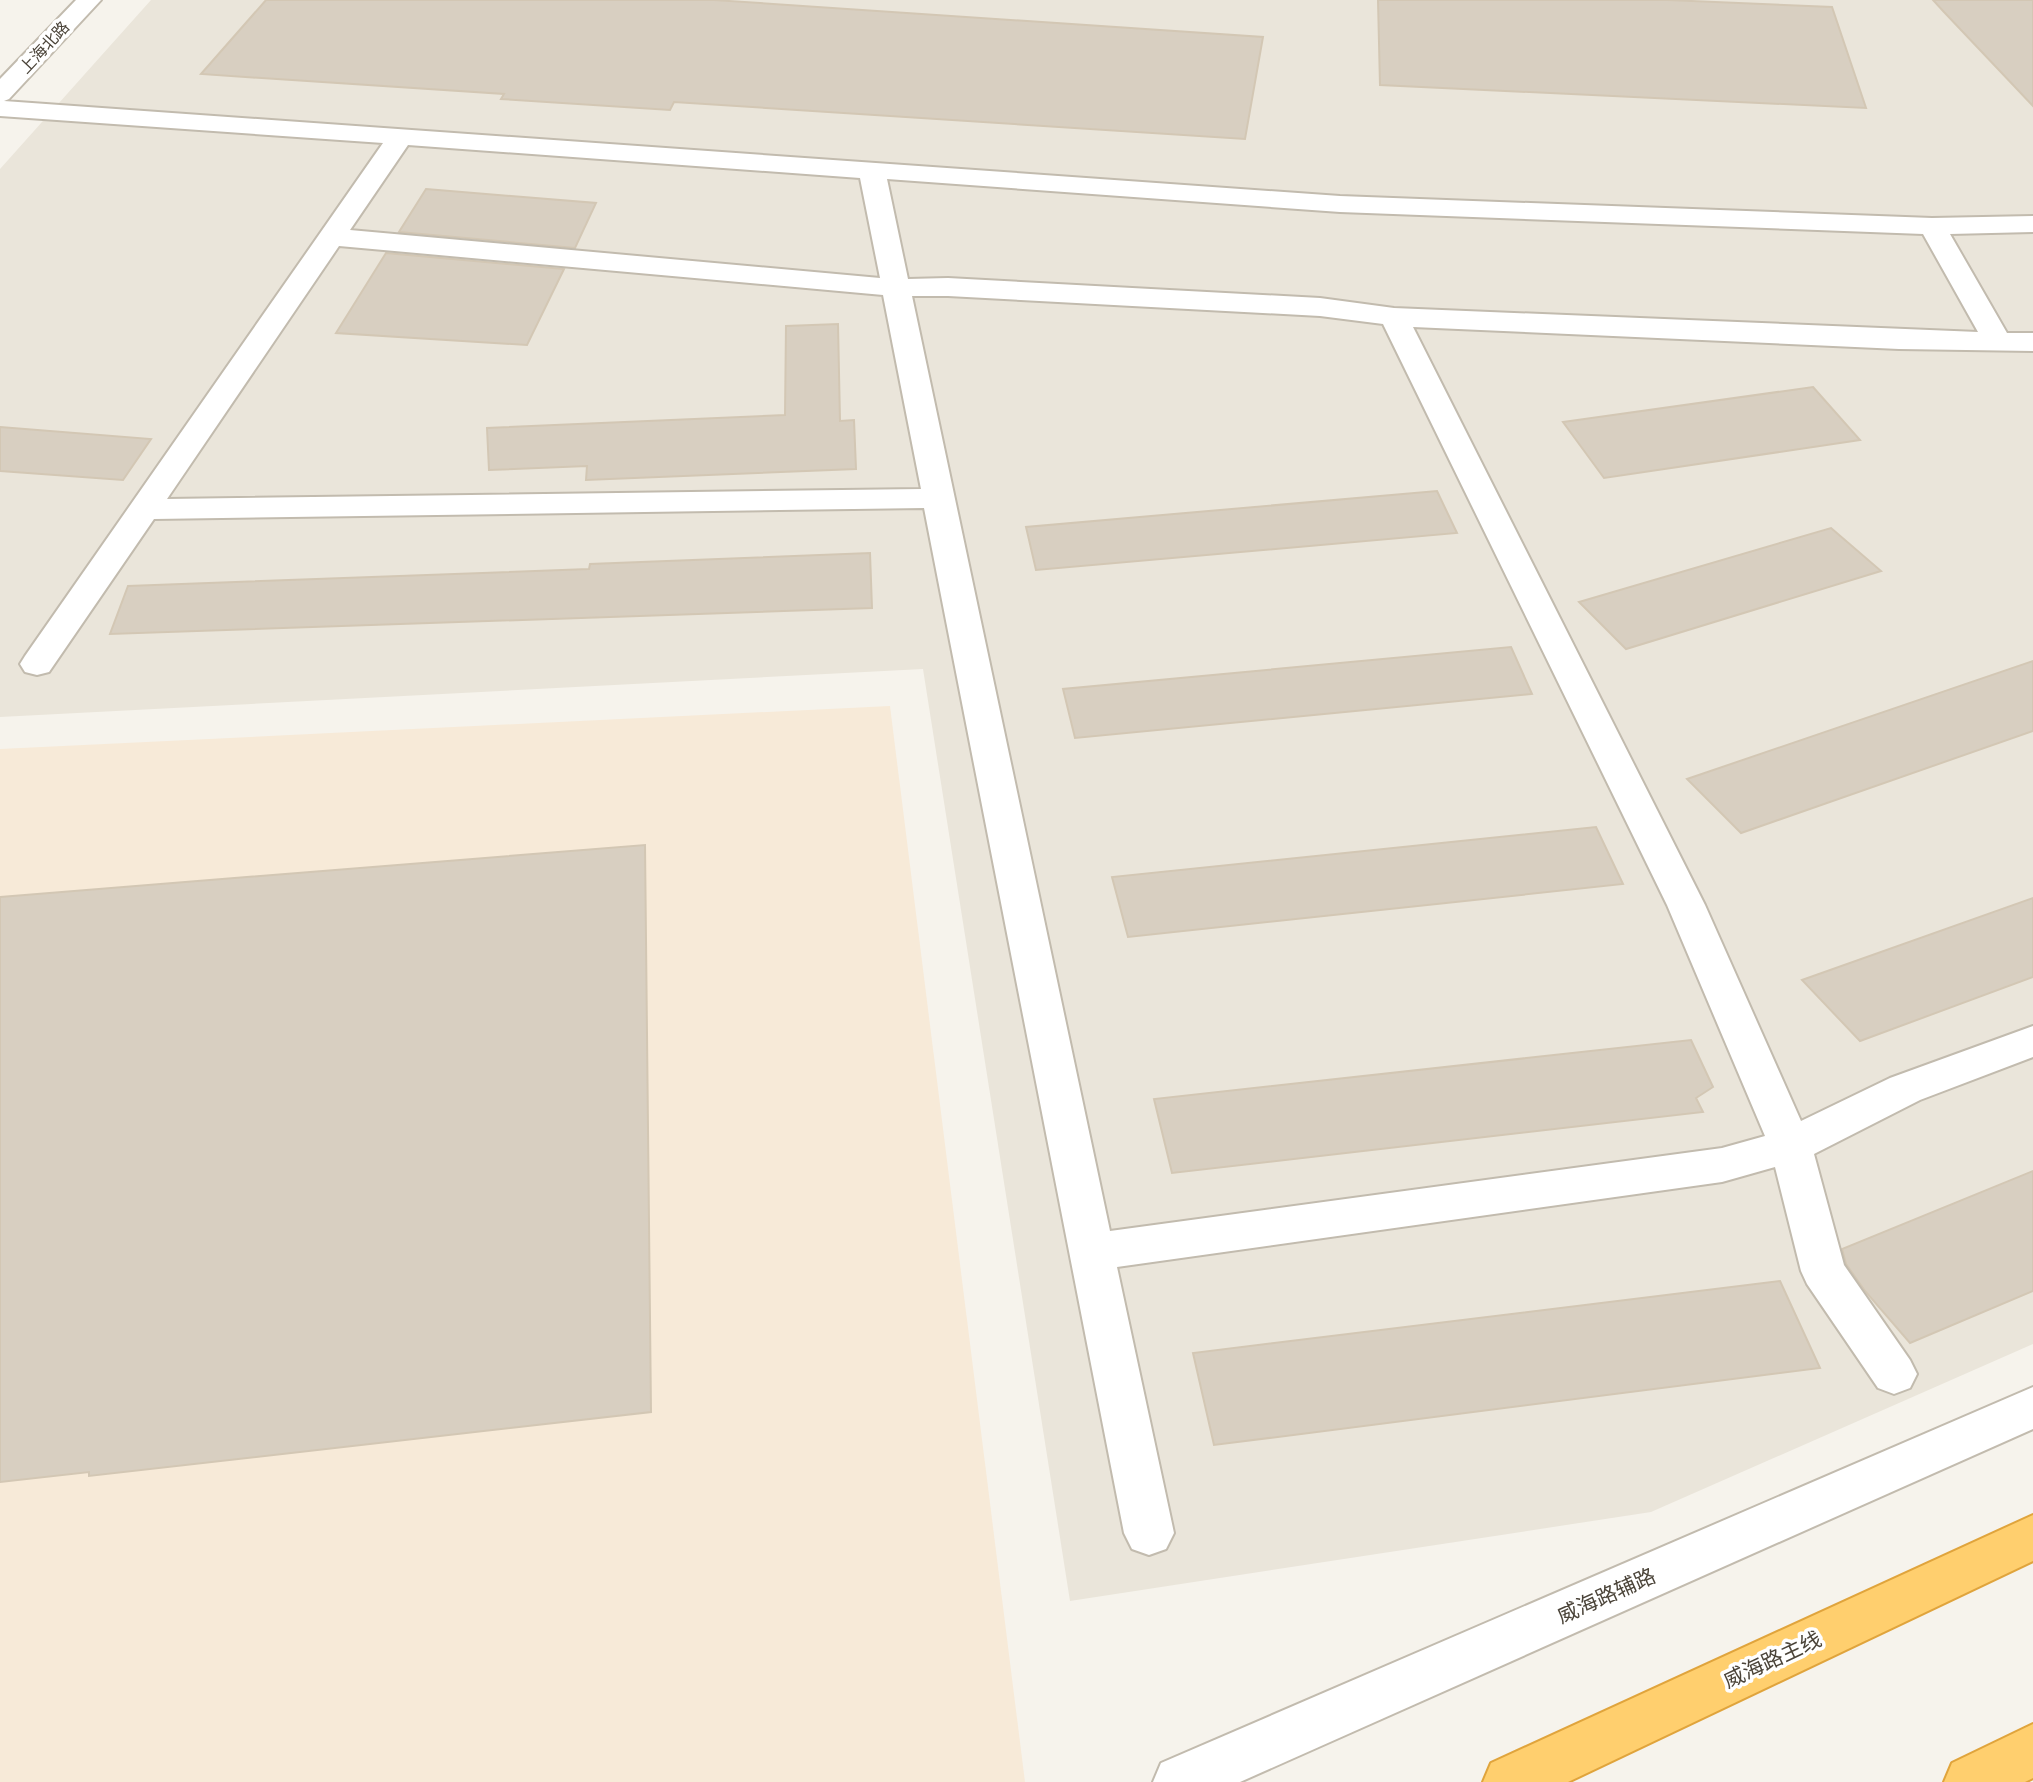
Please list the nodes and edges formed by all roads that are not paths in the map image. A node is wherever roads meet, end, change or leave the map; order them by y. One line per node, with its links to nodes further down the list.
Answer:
1 (89, 0): 2 (street, 上海北路)
2 (0, 94)
3 (0, 108): 4 (street)
4 (400, 138): 5 (street); 8 (street)
5 (872, 172): 7 (street); 9 (street)
6 (2033, 224): 7 (street)
7 (1932, 226): 11 (street)
8 (333, 237): 9 (street); 14 (street)
9 (895, 288): 10 (street); 13 (street)
10 (1394, 317): 11 (street); 17 (street)
11 (1998, 342): 12 (street)
12 (2033, 342)
13 (938, 498): 14 (street); 18 (street)
14 (145, 509): 15 (street)
15 (37, 664)
16 (2033, 1041): 17 (street)
17 (1791, 1146): 18 (street); 19 (street)
18 (1092, 1252): 21 (street)
19 (1894, 1374)
20 (2033, 1407): 24 (street, 威海路辅路)
21 (1149, 1533)
22 (2033, 1537): 25 (highway, 威海路主线)
23 (2033, 1750): 26 (highway)
24 (1180, 1782)
25 (1510, 1782)
26 (1971, 1782)

